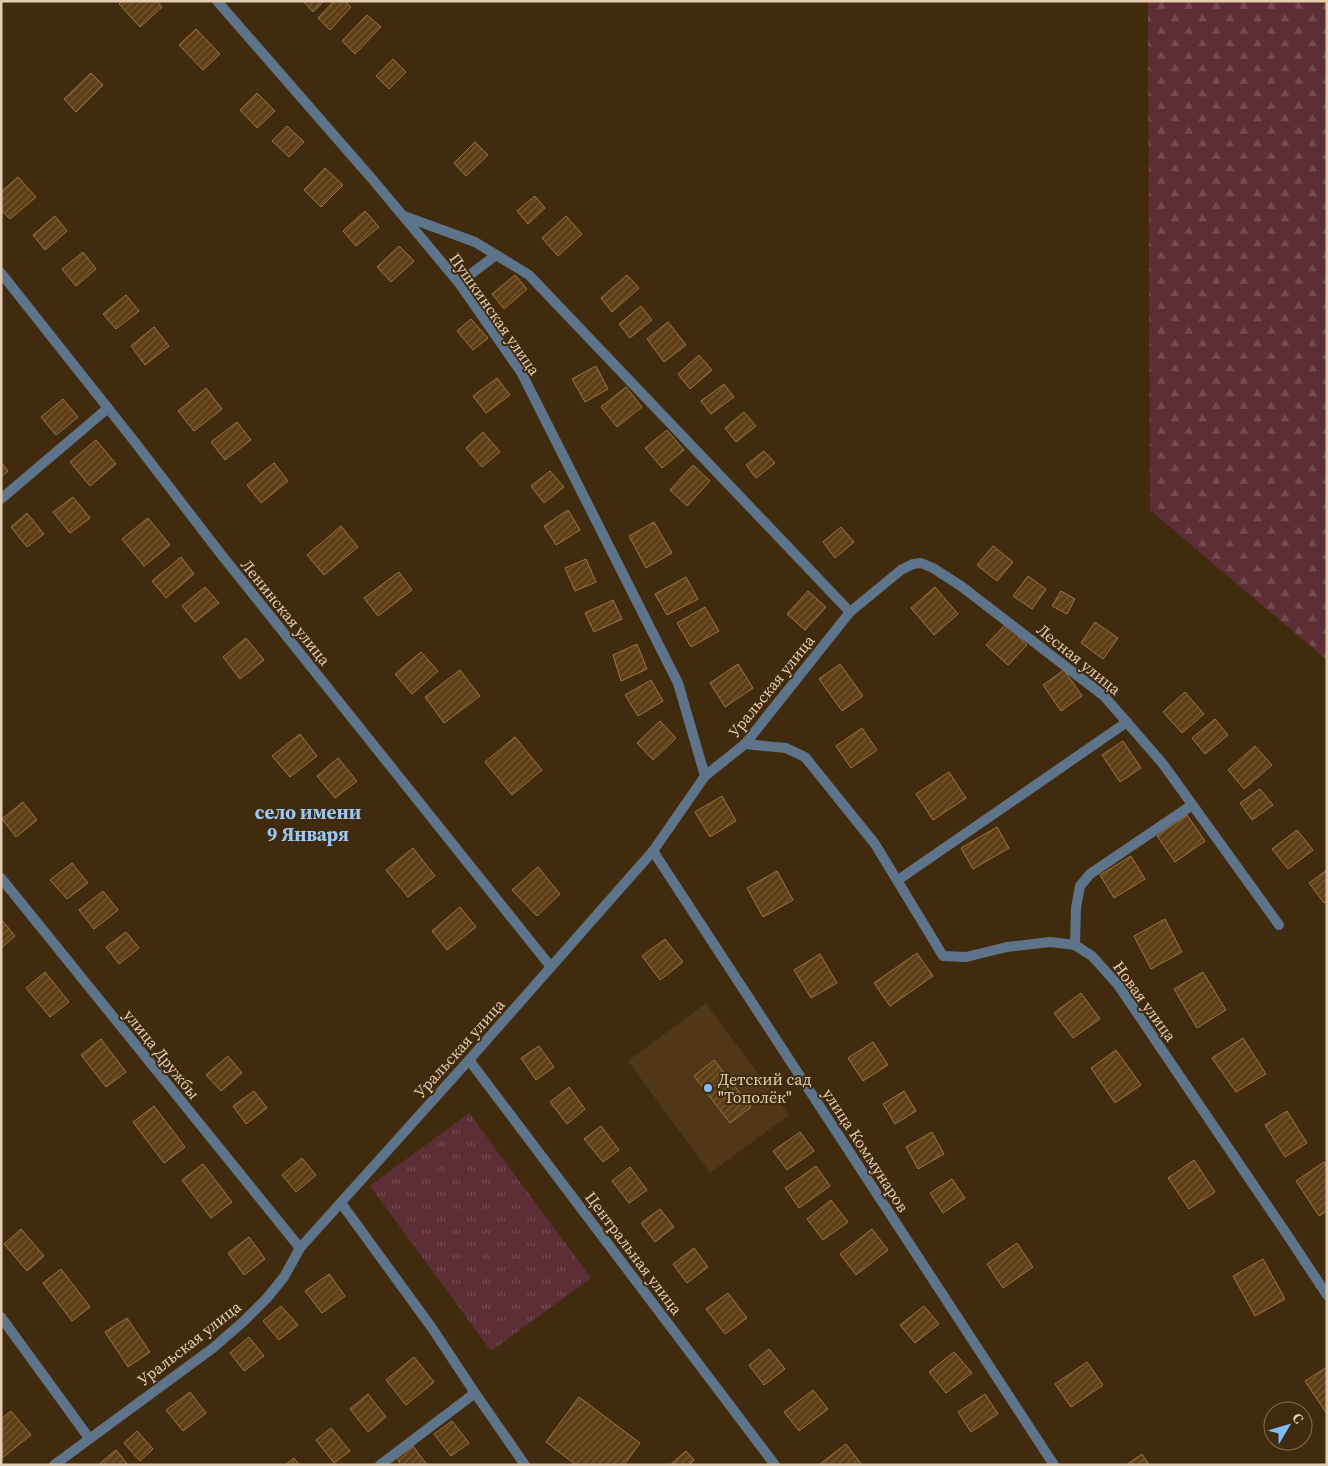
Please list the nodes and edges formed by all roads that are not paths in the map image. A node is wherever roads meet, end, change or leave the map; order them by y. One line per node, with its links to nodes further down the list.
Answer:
1 (217, 1): 2 (street, Пушкинская улица)
2 (402, 215): 3 (street); 5 (street, Пушкинская улица)
3 (496, 255): 5 (street); 8 (street)
4 (1, 273): 6 (street, Ленинская улица)
5 (459, 283): 11 (street, Пушкинская улица)
6 (108, 408): 7 (street); 18 (street, Ленинская улица)
7 (1, 499)
8 (850, 612): 9 (street, Лесная улица); 10 (street, Уральская улица)
9 (1127, 722): 12 (street, Лесная улица); 15 (street)
10 (745, 744): 11 (street, Уральская улица); 15 (street, Новая улица)
11 (705, 776): 13 (street, Уральская улица)
12 (1192, 805): 16 (street, Лесная улица); 17 (street)
13 (653, 852): 18 (street, Уральская улица); 30 (street, улица Коммунаров)
14 (1, 878): 21 (street, улица Дружбы)
15 (898, 880): 17 (street, Новая улица)
16 (1279, 925)
17 (1075, 945): 22 (street, Новая улица)
18 (551, 967): 19 (street, Уральская улица)
19 (469, 1060): 20 (street, Уральская улица); 29 (street, Центральная улица)
20 (341, 1204): 21 (street, Уральская улица); 24 (street)
21 (300, 1248): 25 (street, Уральская улица)
22 (1327, 1295)
23 (1, 1317): 25 (street)
24 (475, 1393): 27 (street); 28 (street)
25 (89, 1438): 26 (street, Уральская улица)
26 (54, 1465)
27 (380, 1465)
28 (525, 1465)
29 (775, 1465)
30 (1054, 1465)

